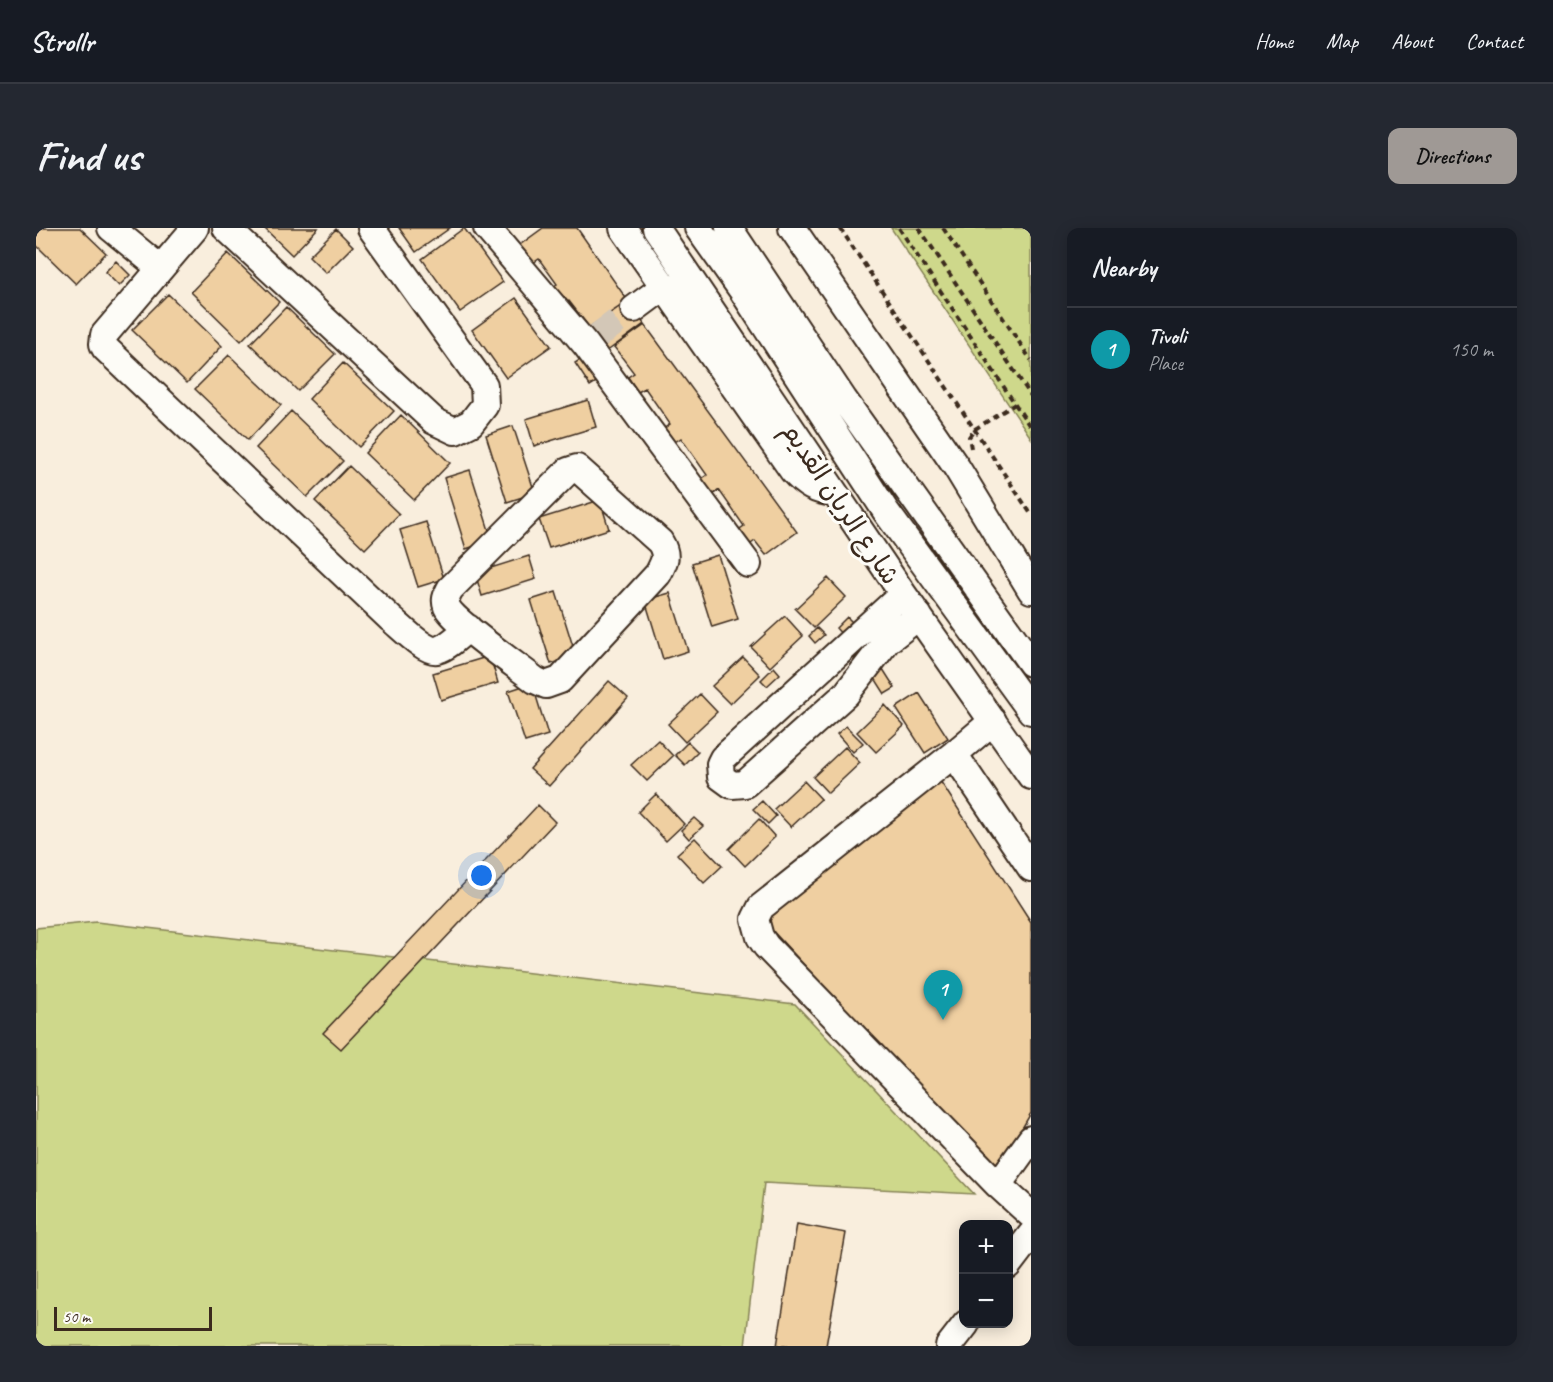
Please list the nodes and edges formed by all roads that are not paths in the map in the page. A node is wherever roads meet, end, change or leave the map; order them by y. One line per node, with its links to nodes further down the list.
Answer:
1 (111, 228): 11 (street)
2 (195, 228): 11 (street)
3 (226, 228): 4 (street)
4 (371, 228)
5 (487, 228): 17 (street)
6 (622, 228): 12 (street)
7 (656, 228): 15 (street, شارع الريان القديم)
8 (698, 228): 14 (street, شارع الريان القديم)
9 (729, 228): 23 (street)
10 (792, 228): 18 (street)
11 (160, 268): 21 (street)
12 (665, 286): 13 (street); 16 (street)
13 (634, 309)
14 (816, 406): 15 (street); 25 (street, شارع الريان القديم)
15 (810, 457): 16 (street, شارع الريان القديم)
16 (834, 493): 19 (street, شارع الريان القديم)
17 (748, 564)
18 (1031, 590)
19 (903, 594): 20 (street, شارع الريان القديم); 22 (street)
20 (919, 616): 24 (street); 26 (street, شارع الريان القديم)
21 (468, 628): 21 (street)
22 (849, 643): 24 (street); 24 (street)
23 (1031, 663)
24 (866, 666)
25 (1031, 711)
26 (993, 721): 27 (street); 28 (street, شارع الريان القديم)
27 (954, 754): 29 (street); 31 (street)
28 (1031, 776)
29 (1031, 868)
30 (1031, 1139): 31 (street)
31 (998, 1185): 32 (street)
32 (1031, 1215)
33 (1031, 1235): 34 (street)
34 (1013, 1258)
35 (962, 1328): 36 (street)
36 (949, 1346)

